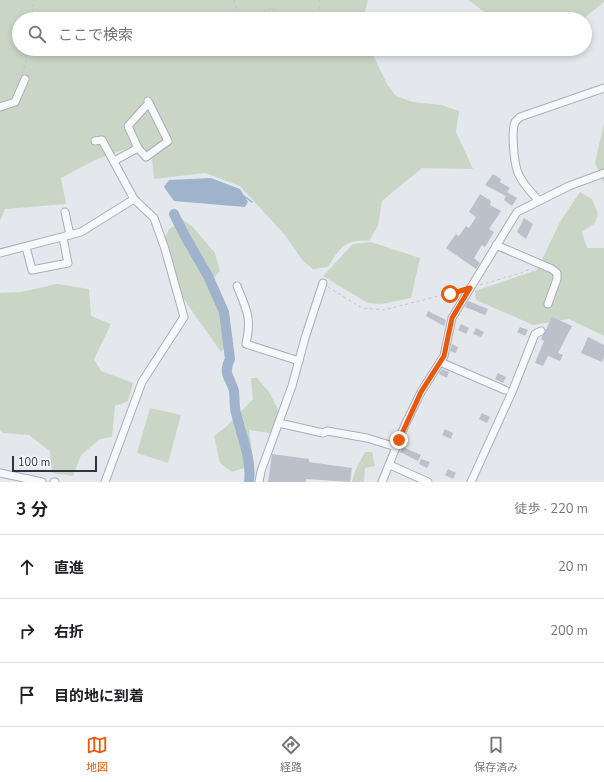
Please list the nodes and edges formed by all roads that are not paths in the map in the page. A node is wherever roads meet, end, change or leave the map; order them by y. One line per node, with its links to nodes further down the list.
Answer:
1 (26, 79): 3 (street)
2 (604, 88): 9 (street)
3 (0, 107)
4 (95, 141): 6 (street)
5 (138, 148): 5 (street); 6 (street)
6 (114, 161): 8 (street)
7 (604, 173): 9 (street)
8 (134, 199): 11 (street); 27 (street)
9 (538, 200): 12 (street)
10 (65, 212): 11 (street)
11 (66, 236): 13 (street); 13 (street)
12 (496, 245): 17 (street); 20 (street)
13 (26, 247): 14 (street)
14 (0, 253)
15 (323, 283): 19 (street)
16 (237, 286): 19 (street)
17 (548, 304)
18 (541, 331): 31 (street)
19 (299, 361): 22 (street)
20 (440, 362): 21 (street); 23 (street)
21 (505, 390)
22 (279, 423): 23 (street); 28 (street)
23 (396, 447): 24 (street)
24 (390, 465): 29 (street); 30 (street)
25 (0, 473): 26 (street)
26 (42, 482)
27 (105, 482)
28 (259, 482)
29 (382, 482)
30 (428, 482)
31 (471, 482)

